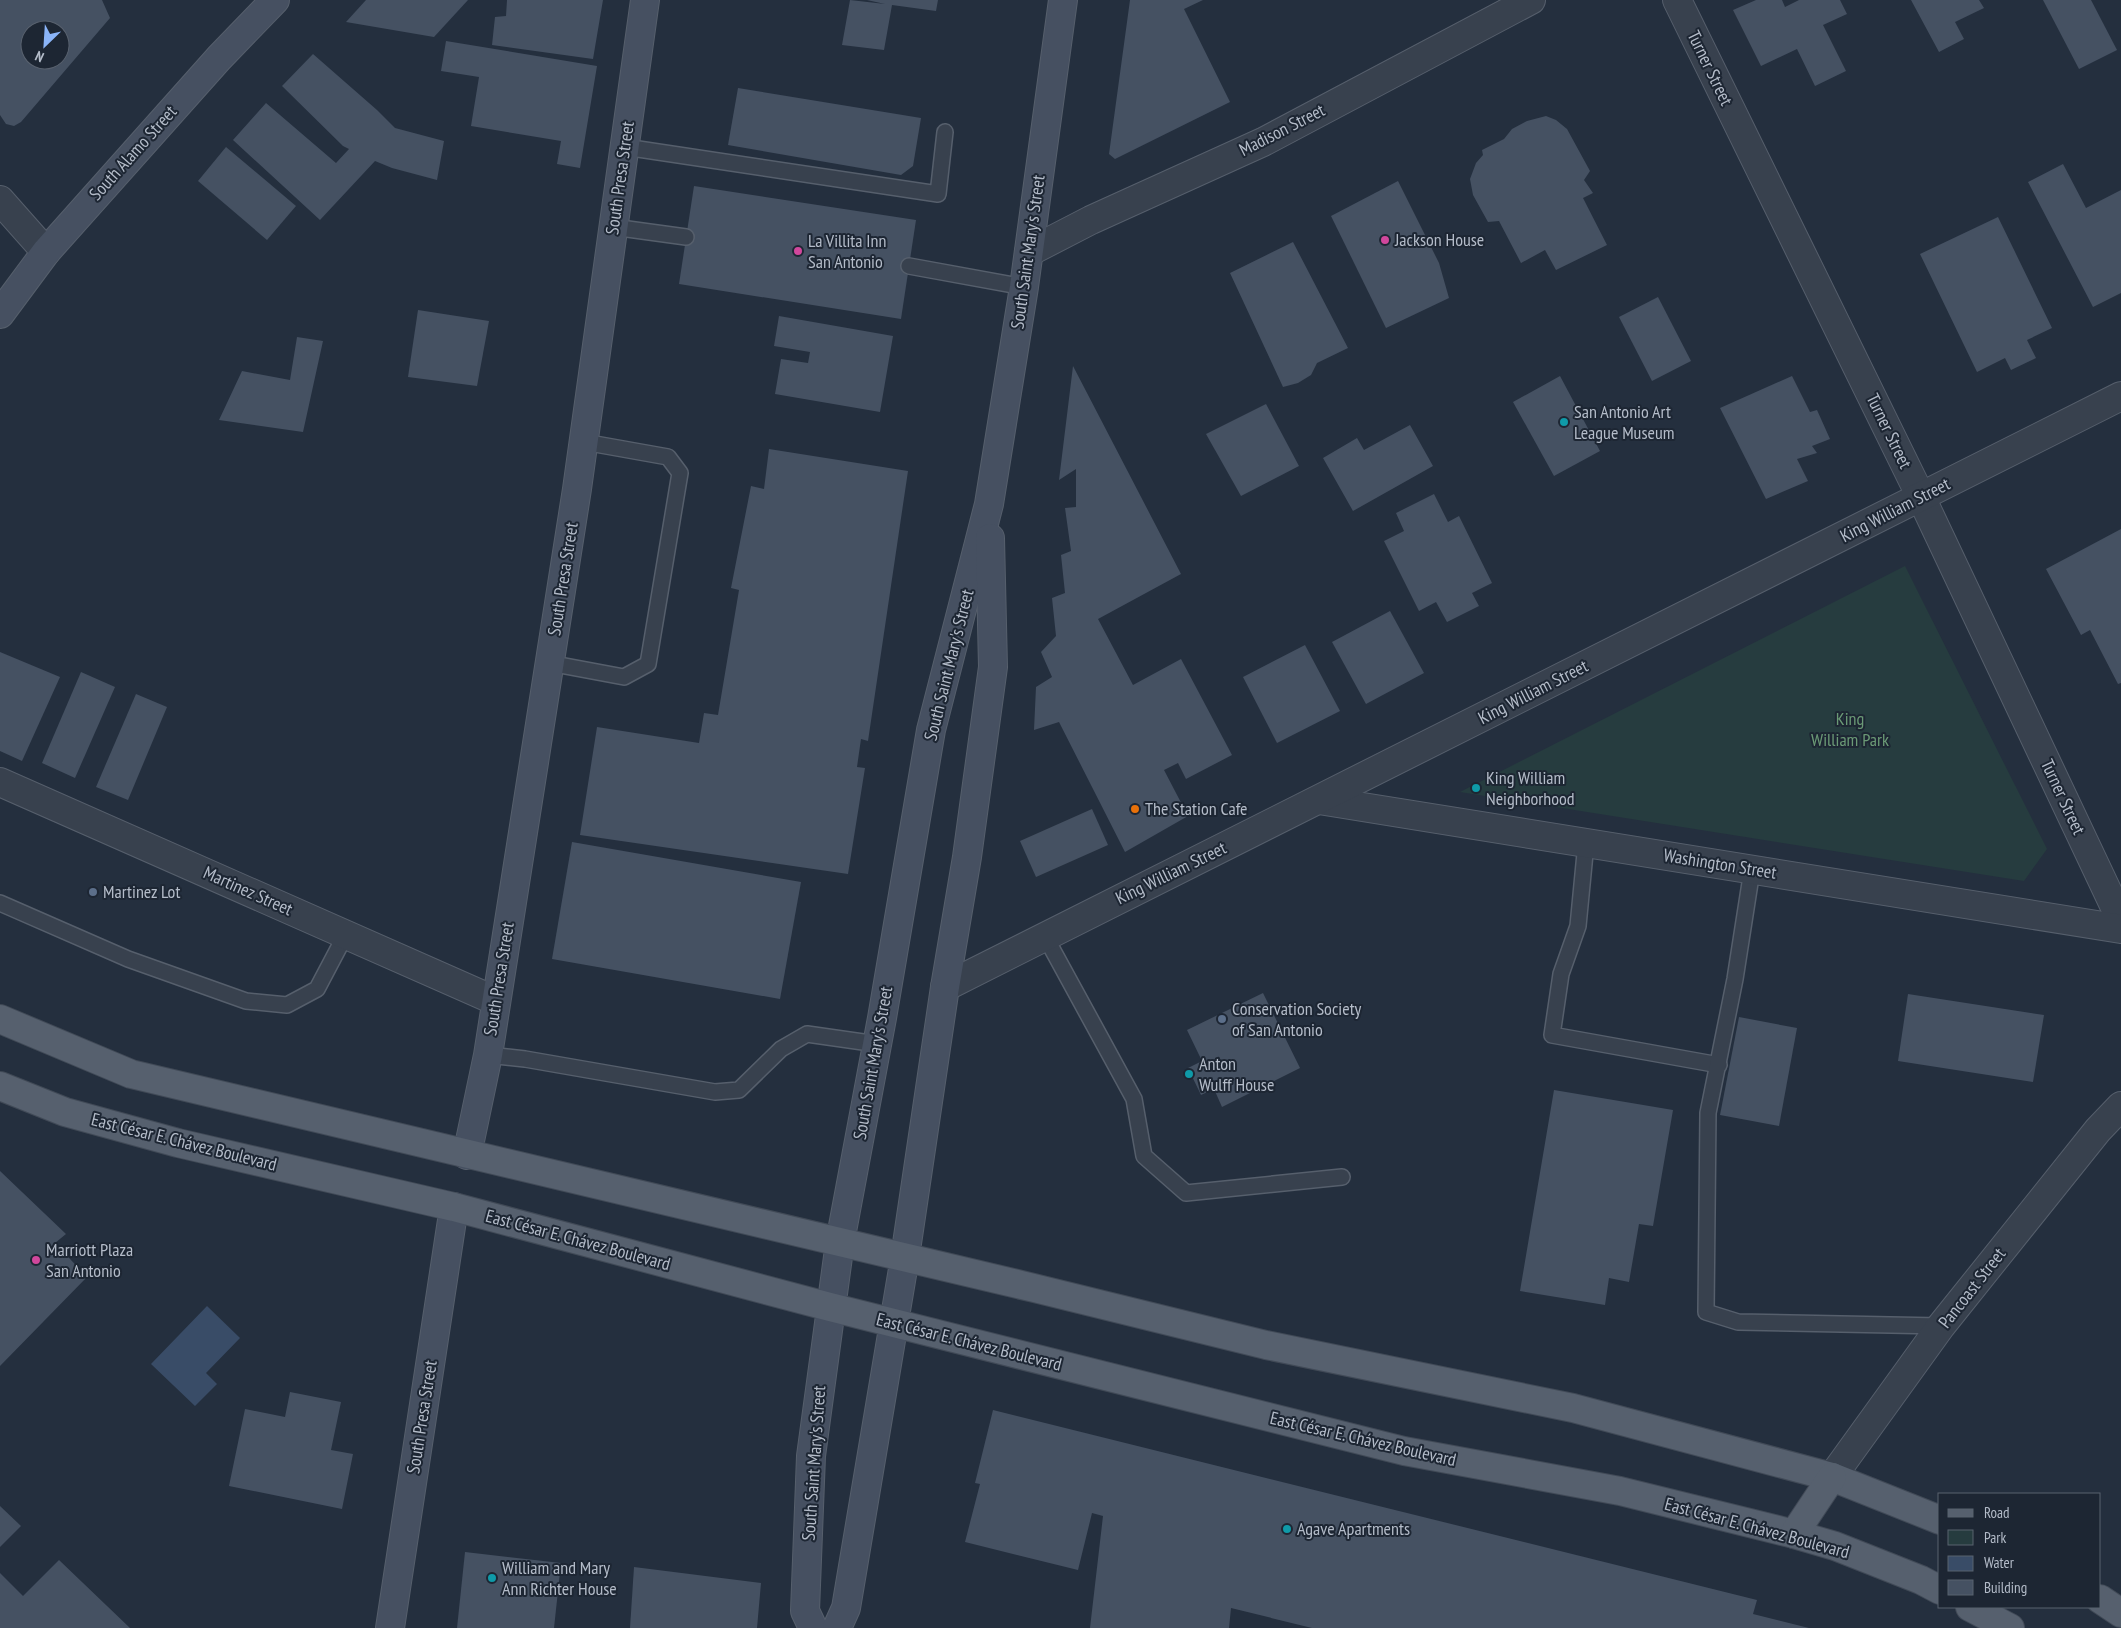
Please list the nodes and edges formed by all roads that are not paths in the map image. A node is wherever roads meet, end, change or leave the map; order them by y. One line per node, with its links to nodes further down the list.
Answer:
1 (275, 0): 11 (main road, South Alamo Street)
2 (645, 0): 7 (main road, South Presa Street)
3 (1063, 0): 12 (main road, South Saint Mary's Street)
4 (1530, 0): 12 (street, Madison Street)
5 (1677, 0): 18 (street, Turner Street)
6 (945, 132): 7 (lane)
7 (625, 147): 9 (main road, South Presa Street)
8 (0, 200): 11 (street)
9 (614, 227): 10 (lane); 17 (main road, South Presa Street)
10 (686, 237)
11 (46, 252): 15 (main road, South Alamo Street)
12 (1028, 252): 14 (main road, South Saint Mary's Street)
13 (909, 266): 14 (lane)
14 (1024, 287): 19 (main road, South Saint Mary's Street)
15 (0, 314)
16 (2121, 396): 18 (street, King William Street)
17 (584, 442): 20 (main road, South Presa Street); 20 (lane)
18 (1921, 497): 22 (street, King William Street); 26 (street, Turner Street)
19 (989, 504): 30 (main road, South Saint Mary's Street); 33 (main road, South Saint Mary's Street)
20 (549, 663): 31 (main road, South Presa Street)
21 (0, 782): 28 (street, Martinez Street)
22 (1319, 800): 23 (street, Washington Street); 29 (street, King William Street)
23 (1586, 842): 24 (street, Washington Street); 35 (lane)
24 (1752, 870): 27 (street, Washington Street); 35 (lane)
25 (0, 903): 28 (lane)
26 (2121, 920)
27 (2121, 930)
28 (346, 934): 31 (street, Martinez Street)
29 (1045, 936): 30 (street, King William Street); 39 (lane)
30 (945, 987): 42 (main road, South Saint Mary's Street)
31 (496, 1001): 34 (main road, South Presa Street)
32 (0, 1019): 38 (main road)
33 (877, 1044): 34 (lane); 41 (main road, South Saint Mary's Street)
34 (488, 1056): 38 (main road, South Presa Street)
35 (1719, 1065): 45 (lane)
36 (0, 1086): 40 (main road, East César E. Chávez Boulevard)
37 (2121, 1106): 45 (street, Pancoast Street)
38 (467, 1155): 41 (main road)
39 (1342, 1177)
40 (454, 1207): 43 (main road, East César E. Chávez Boulevard); 53 (main road, South Presa Street)
41 (840, 1242): 42 (main road); 43 (main road, South Saint Mary's Street)
42 (905, 1258): 44 (main road, South Saint Mary's Street); 46 (main road)
43 (830, 1306): 44 (main road, East César E. Chávez Boulevard); 54 (main road, South Saint Mary's Street)
44 (893, 1323): 48 (main road, East César E. Chávez Boulevard); 55 (main road, South Saint Mary's Street)
45 (1941, 1326): 46 (street, Pancoast Street)
46 (1832, 1477): 47 (main road); 48 (main road)
47 (1938, 1519)
48 (1794, 1534): 49 (main road, East César E. Chávez Boulevard)
49 (1938, 1589)
50 (2101, 1600): 52 (main road)
51 (1972, 1608): 56 (main road)
52 (2121, 1613)
53 (390, 1628)
54 (813, 1628)
55 (837, 1628)
56 (2010, 1628)

